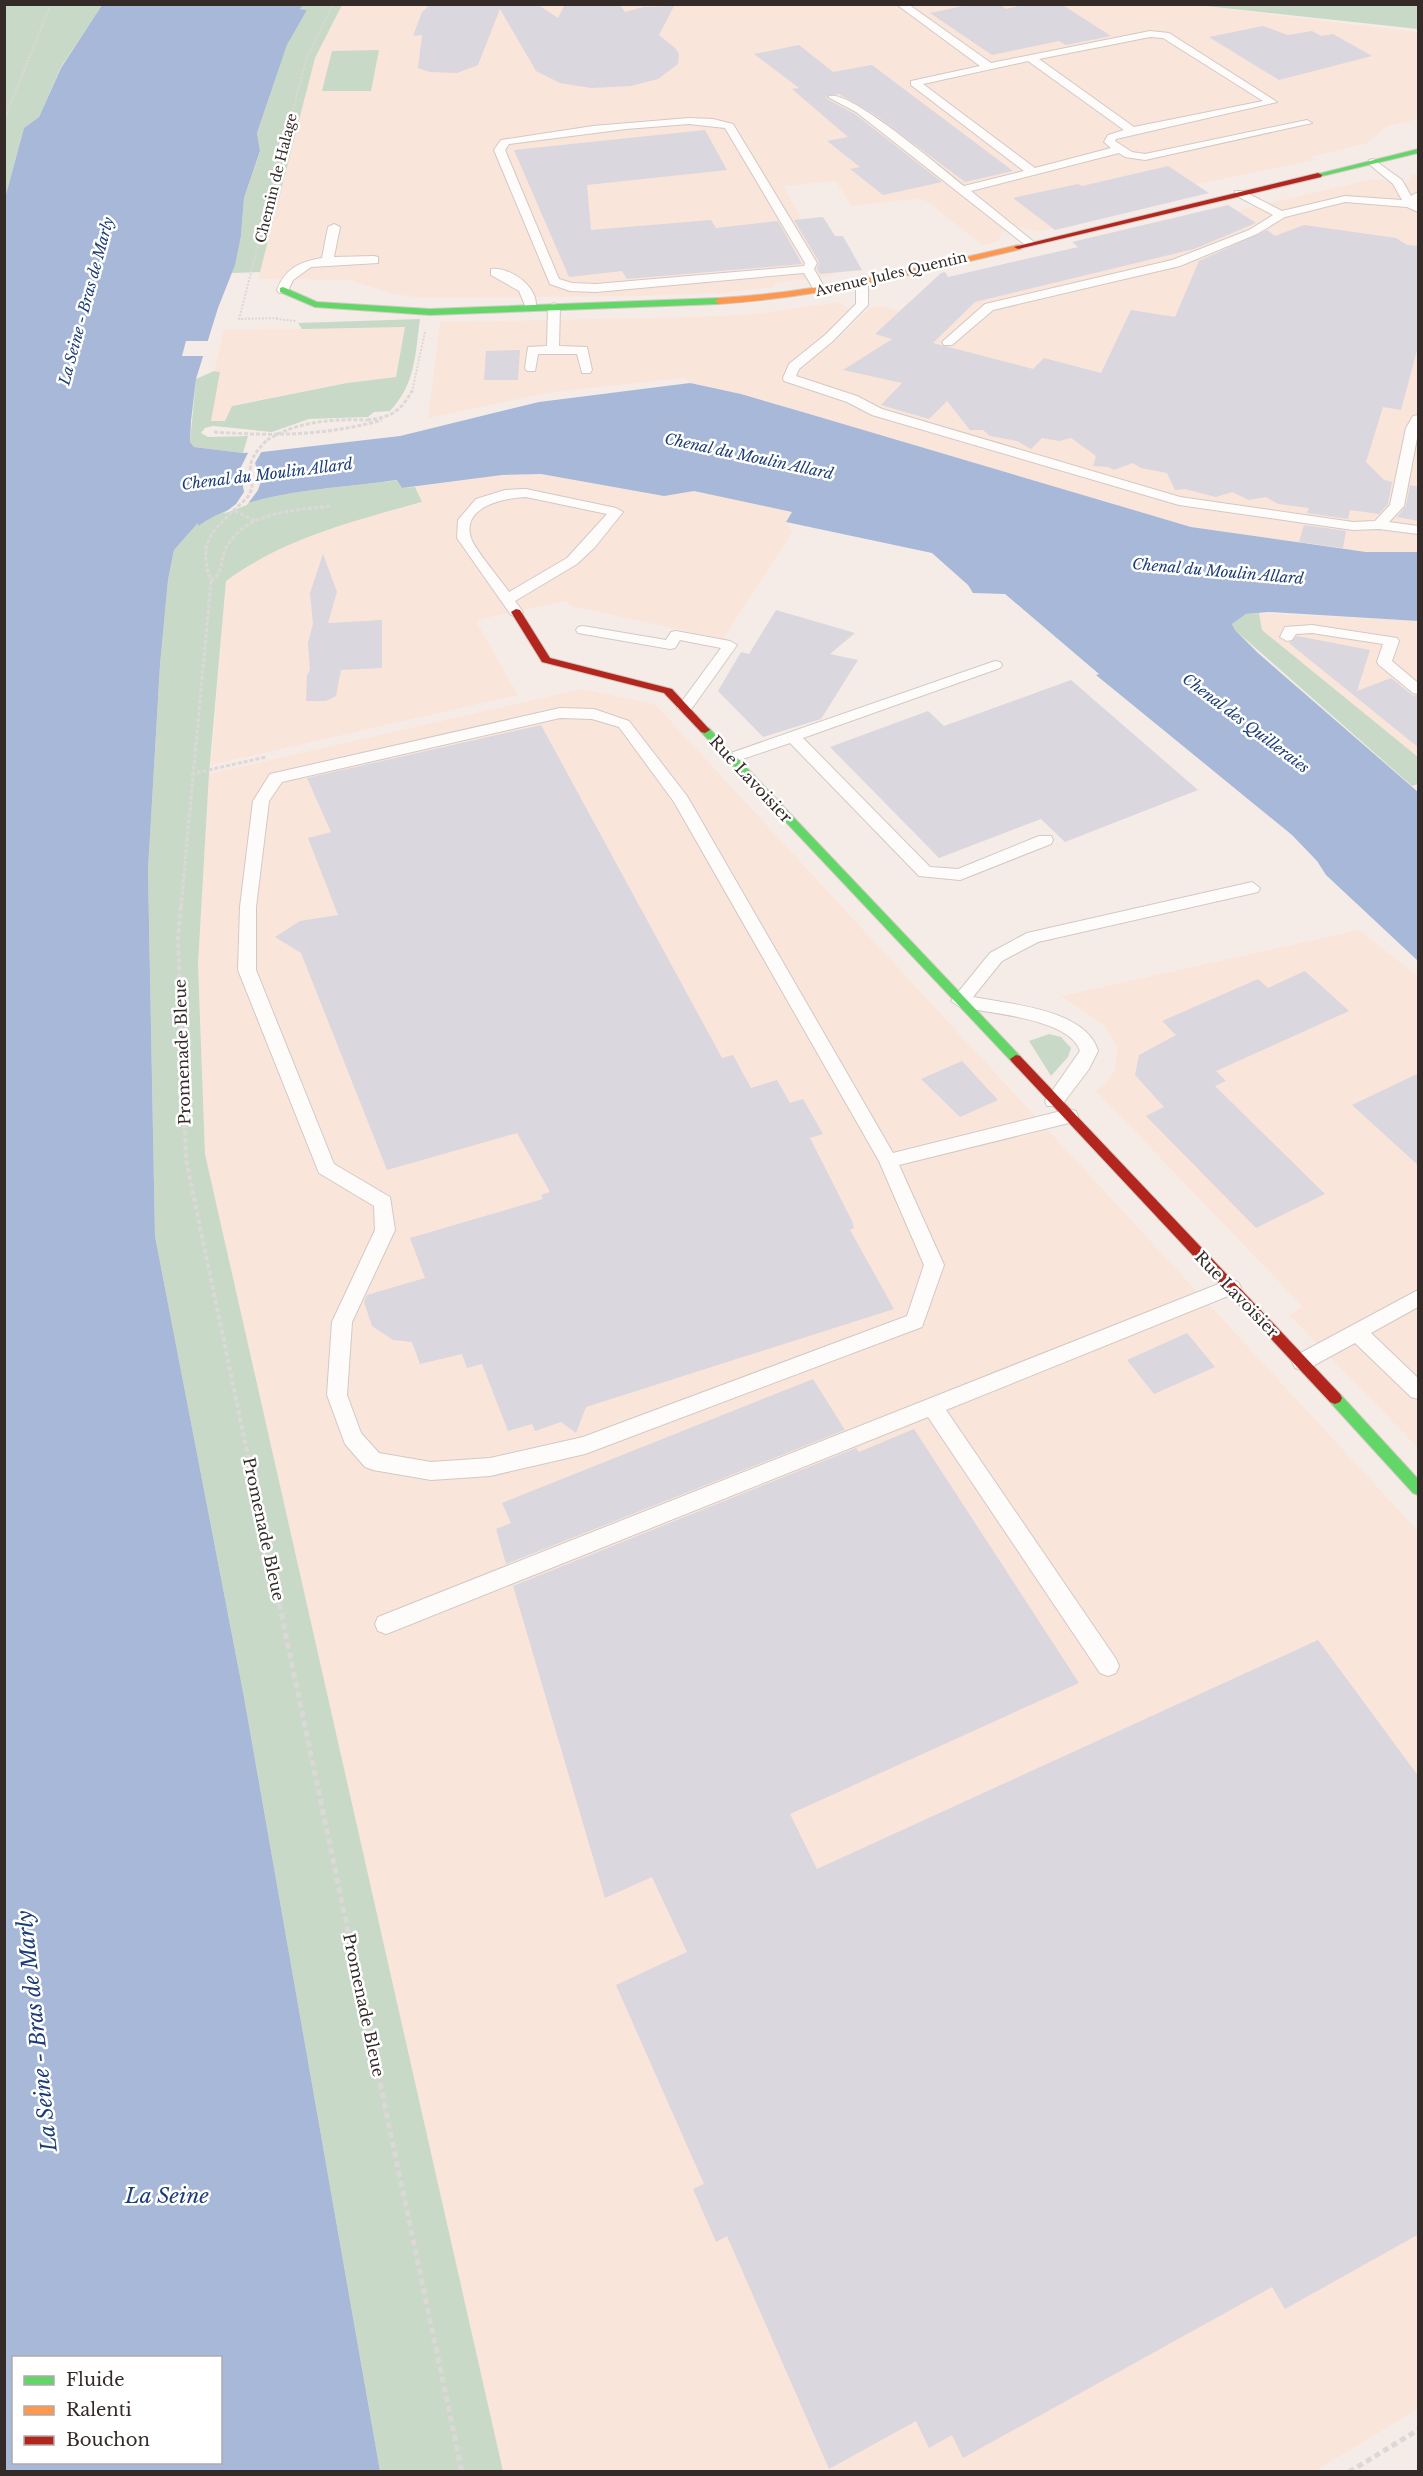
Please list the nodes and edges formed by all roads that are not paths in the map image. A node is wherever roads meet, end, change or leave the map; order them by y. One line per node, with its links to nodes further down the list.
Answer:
1 (901, 4): 3 (lane)
2 (1030, 58): 3 (lane); 6 (lane); 6 (lane)
3 (989, 67): 10 (lane)
4 (833, 97): 11 (lane)
5 (1307, 123): 7 (lane)
6 (1132, 131): 7 (lane)
7 (1118, 150): 10 (lane)
8 (1416, 155): 9 (street, Avenue Jules Quentin)
9 (1373, 162): 12 (street, Avenue Jules Quentin); 13 (lane)
10 (1033, 172): 11 (lane)
11 (962, 190): 16 (lane)
12 (1239, 193): 14 (lane); 16 (street, Avenue Jules Quentin)
13 (1416, 203): 14 (lane)
14 (1281, 215): 26 (lane)
15 (334, 227): 17 (lane)
16 (1028, 242): 21 (street, Avenue Jules Quentin)
17 (327, 260): 18 (lane); 22 (lane)
18 (374, 260)
19 (808, 269): 19 (lane); 23 (lane)
20 (495, 272): 25 (lane)
21 (862, 284): 23 (street, Avenue Jules Quentin); 31 (lane)
22 (283, 290): 25 (street, Avenue Jules Quentin)
23 (821, 292): 24 (street, Avenue Jules Quentin)
24 (554, 307): 25 (street, Avenue Jules Quentin); 27 (lane)
25 (531, 308)
26 (948, 342)
27 (553, 350): 28 (lane); 29 (lane)
28 (531, 368)
29 (586, 370)
30 (1419, 420): 31 (lane)
31 (1379, 525): 32 (lane)
32 (1419, 530)
33 (507, 600): 33 (lane); 34 (lane)
34 (516, 612): 39 (street, Rue Lavoisier)
35 (583, 630): 39 (lane)
36 (1287, 638): 38 (lane)
37 (995, 665): 40 (lane)
38 (1419, 690)
39 (685, 708): 41 (street, Rue Lavoisier)
40 (793, 737): 41 (lane); 42 (lane)
41 (731, 758): 44 (street, Rue Lavoisier)
42 (1045, 840)
43 (1252, 888): 44 (lane)
44 (960, 1001): 45 (street, Rue Lavoisier); 45 (lane)
45 (1054, 1101): 46 (street, Rue Lavoisier)
46 (1069, 1116): 47 (lane); 48 (street, Rue Lavoisier)
47 (888, 1161): 47 (lane)
48 (1231, 1287): 51 (street, Rue Lavoisier); 53 (lane)
49 (1419, 1298): 50 (lane)
50 (1357, 1332): 51 (lane); 52 (lane)
51 (1302, 1362): 54 (street, Rue Lavoisier)
52 (1419, 1391)
53 (932, 1406): 55 (lane); 56 (lane)
54 (1419, 1489)
55 (386, 1624)
56 (1108, 1666)

